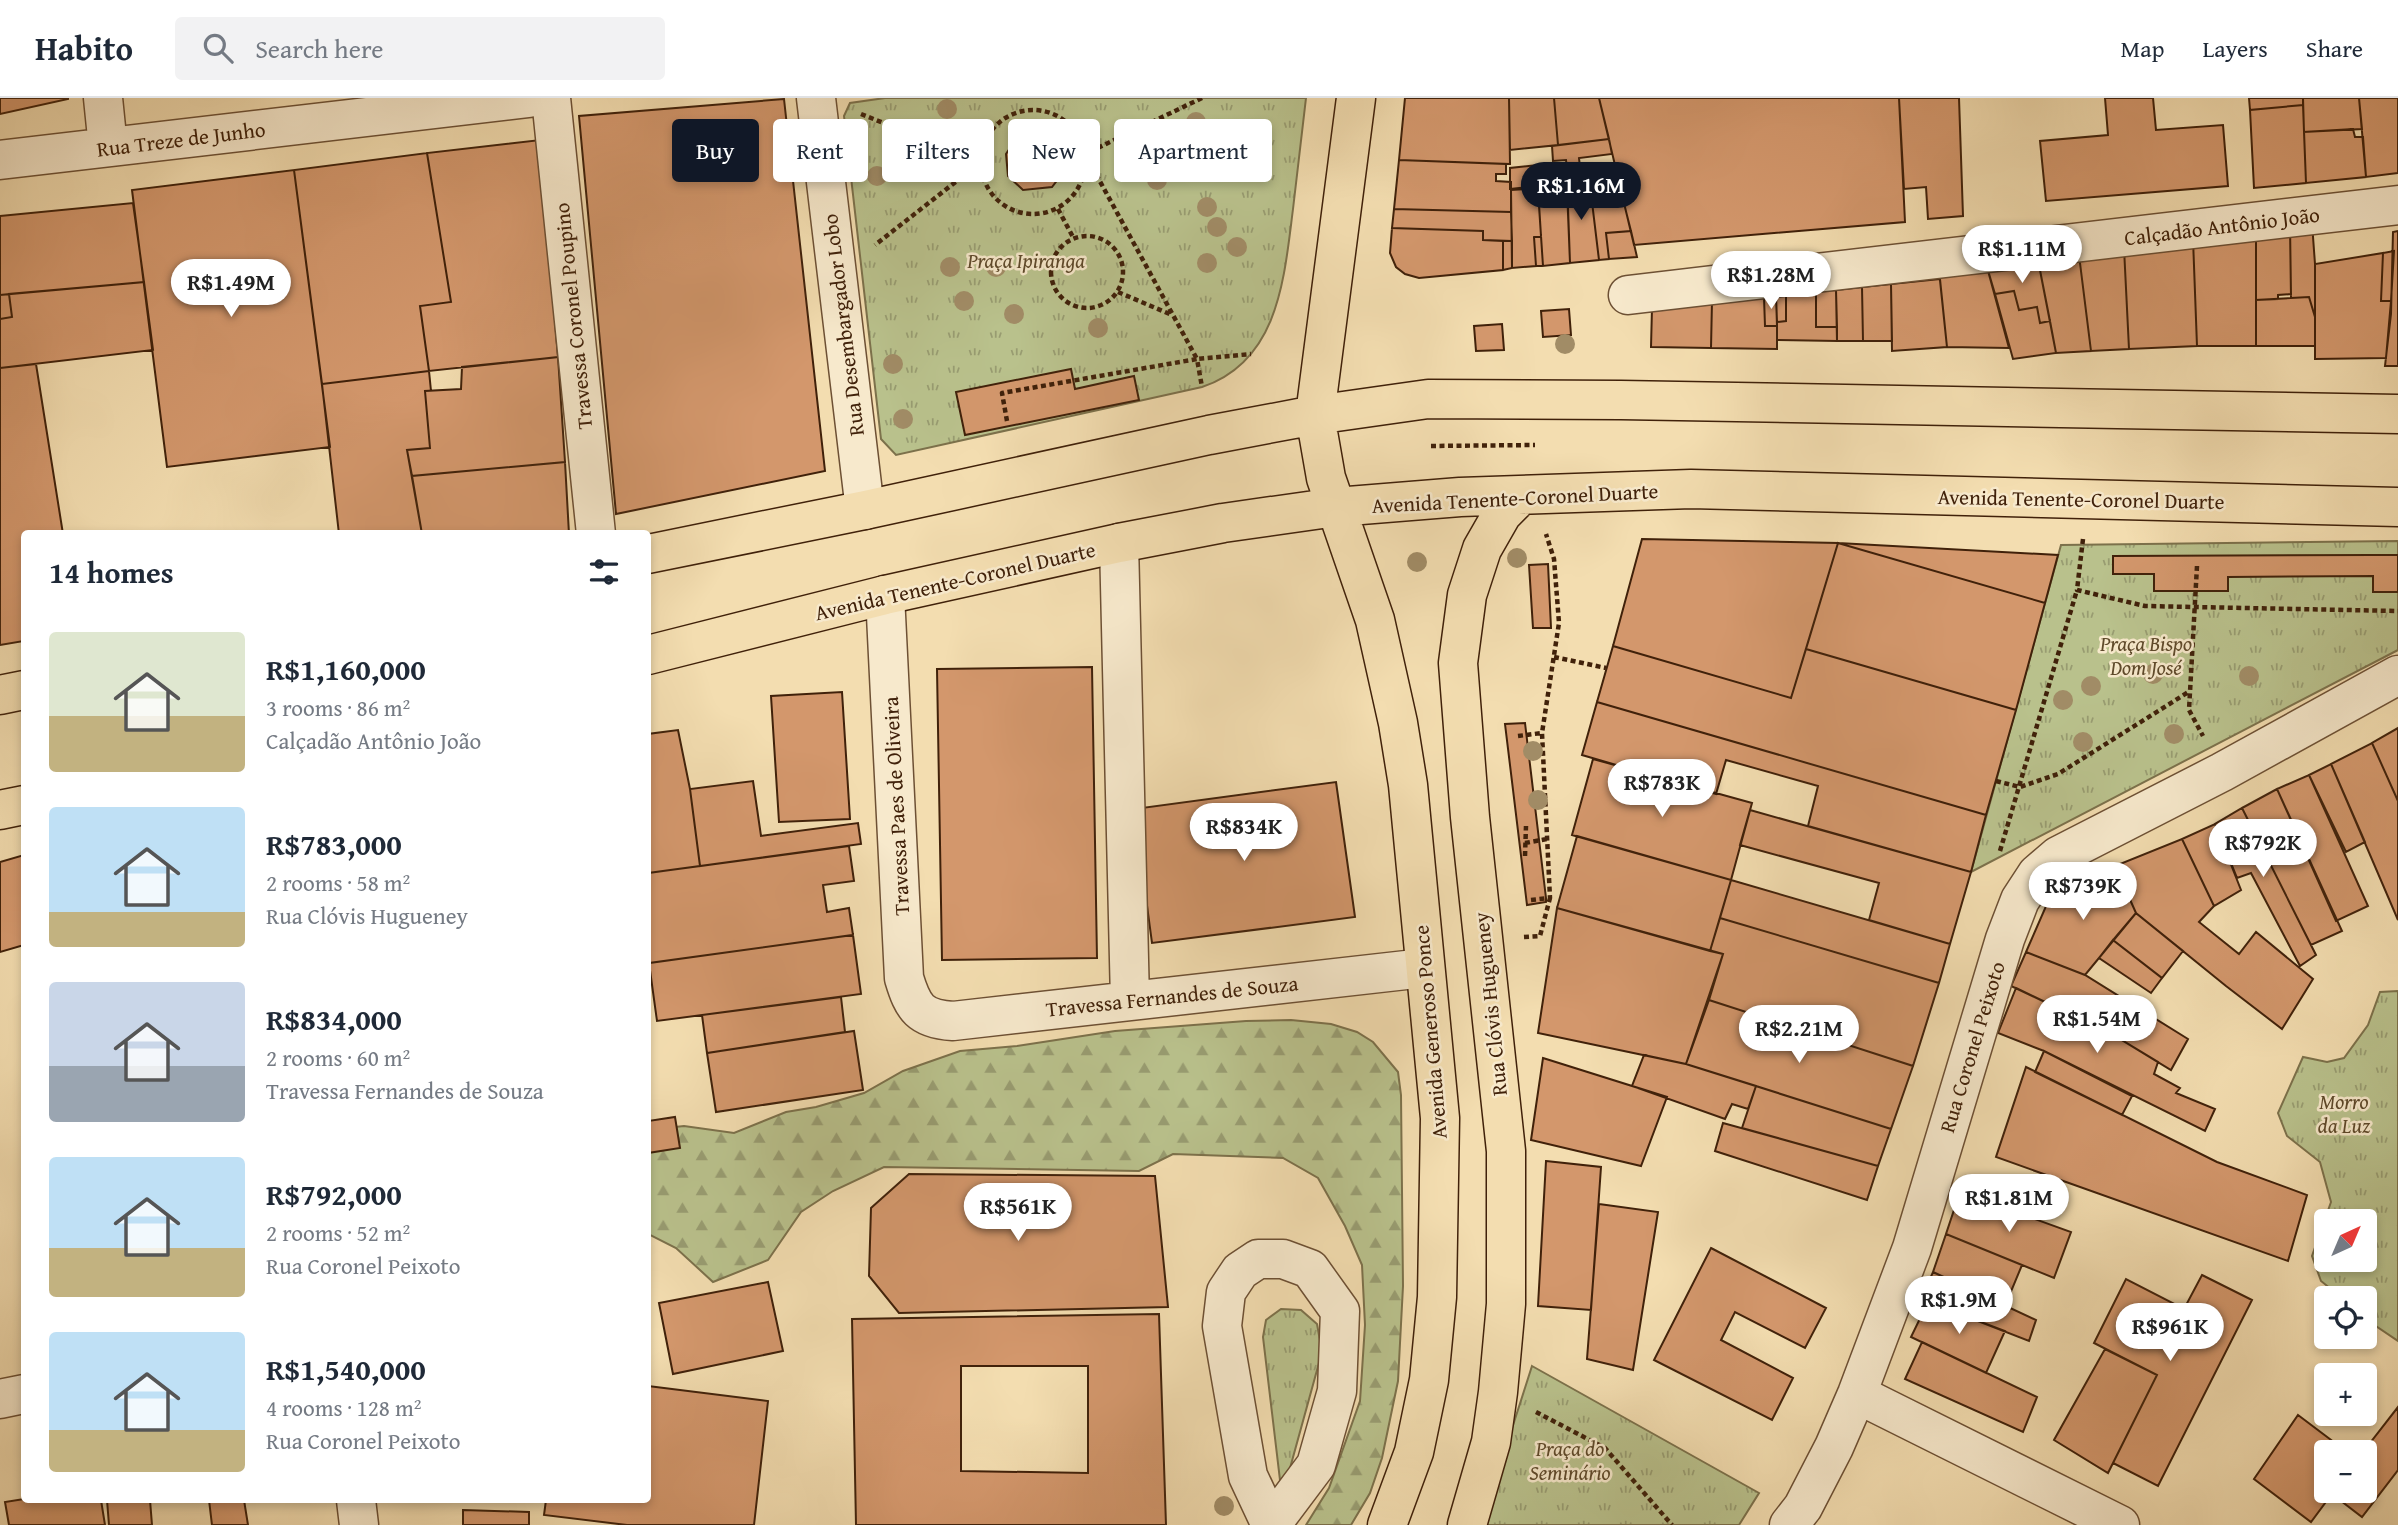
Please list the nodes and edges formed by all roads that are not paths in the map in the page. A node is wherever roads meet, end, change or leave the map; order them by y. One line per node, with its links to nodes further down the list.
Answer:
1 (103, 98): 7 (street)
2 (523, 98): 3 (street, Rua Treze de Junho); 7 (street, Rua Treze de Junho)
3 (529, 98)
4 (551, 98): 17 (street, Travessa Coronel Poupino)
5 (816, 98): 16 (street, Rua Desembargador Lobo)
6 (1356, 98): 12 (main road)
7 (108, 147): 8 (street, Rua Treze de Junho)
8 (0, 160)
9 (2398, 205): 10 (street, Calçadão Antônio João)
10 (1628, 295)
11 (2398, 414): 12 (main road)
12 (1315, 415): 14 (main road, Avenida Generoso Ponce); 16 (main road)
13 (1521, 495): 14 (main road, Avenida Tenente-Coronel Duarte); 15 (main road, Avenida Tenente-Coronel Duarte); 37 (main road, Rua Clóvis Hugueney)
14 (1336, 507): 18 (main road, Avenida Tenente-Coronel Duarte); 27 (main road, Avenida Generoso Ponce)
15 (2398, 507)
16 (865, 510): 19 (main road)
17 (596, 530)
18 (1119, 543): 20 (main road, Avenida Tenente-Coronel Duarte); 28 (street)
19 (651, 553)
20 (885, 595): 21 (main road, Avenida Tenente-Coronel Duarte); 29 (street, Travessa Paes de Oliveira)
21 (651, 654)
22 (2398, 675): 30 (street, Rua Coronel Peixoto)
23 (21, 691): 24 (main road)
24 (0, 695)
25 (21, 806): 26 (main road)
26 (0, 810)
27 (1424, 968): 28 (street, Travessa Fernandes de Souza); 36 (main road, Avenida Generoso Ponce)
28 (1130, 1001): 29 (street, Travessa Fernandes de Souza)
29 (921, 1012)
30 (1857, 1394): 38 (street, Rua Coronel Peixoto); 39 (street)
31 (21, 1395): 32 (street)
32 (0, 1399)
33 (356, 1503): 34 (street)
34 (359, 1525)
35 (1271, 1525): 35 (street)
36 (1387, 1525)
37 (1467, 1525)
38 (1789, 1525)
39 (2120, 1525)

